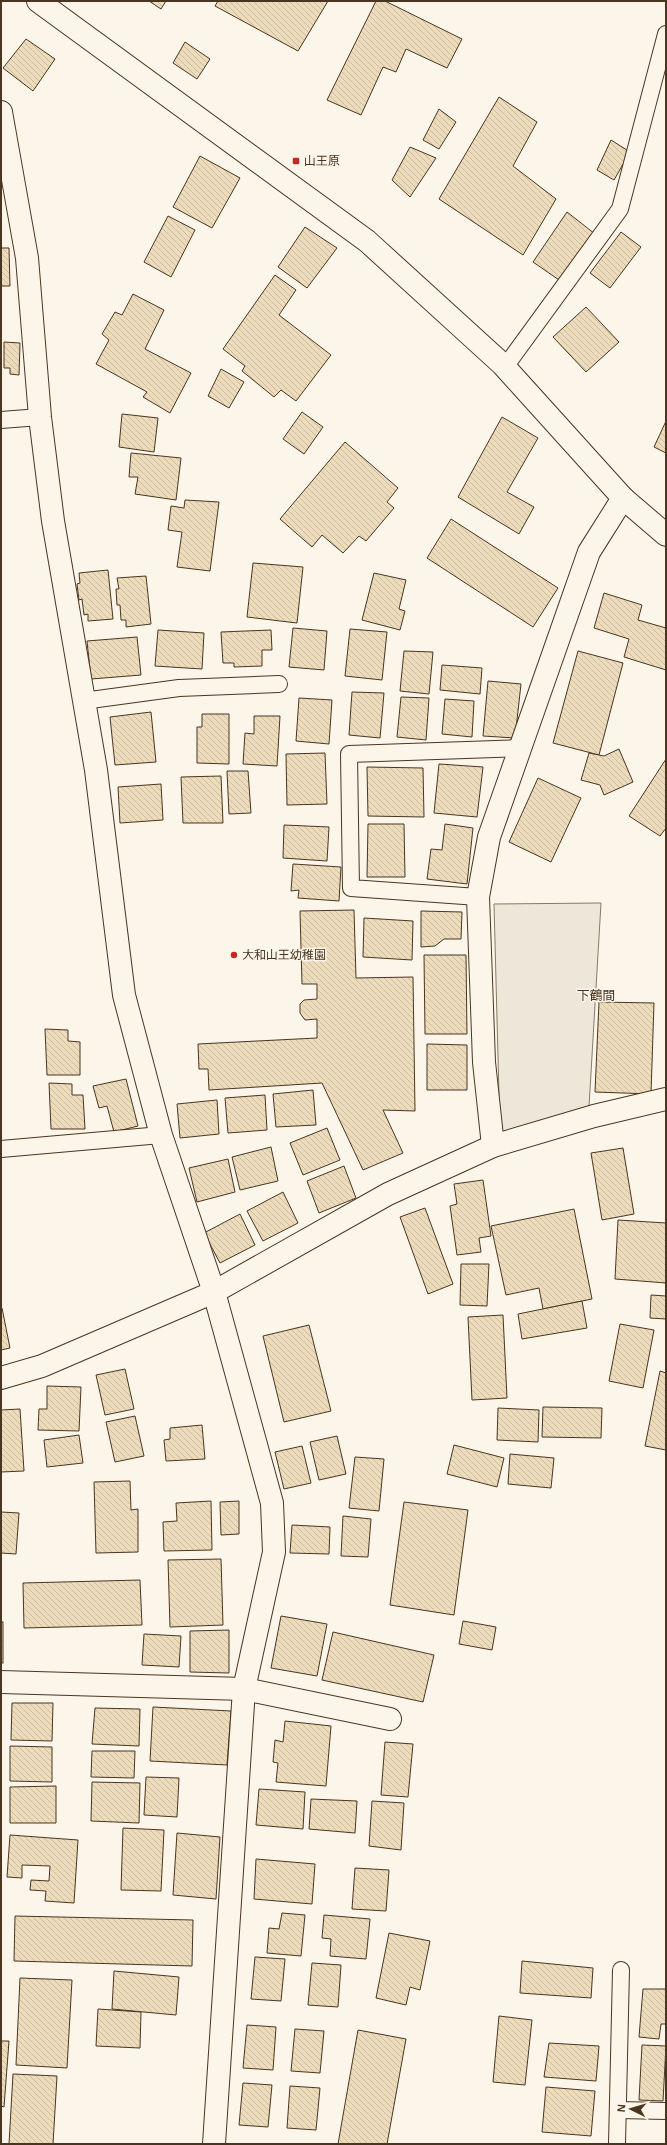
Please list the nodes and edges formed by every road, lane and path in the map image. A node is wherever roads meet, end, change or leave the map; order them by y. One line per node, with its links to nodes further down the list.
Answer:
1 (38, 1): 4 (street)
2 (666, 34): 4 (lane)
3 (1, 112): 5 (street)
4 (504, 367): 7 (street)
5 (40, 417): 6 (lane); 10 (street)
6 (1, 420)
7 (623, 498): 8 (street); 11 (street)
8 (666, 535)
9 (279, 684): 10 (lane)
10 (83, 701): 14 (street)
11 (521, 748): 12 (street); 12 (lane)
12 (478, 897): 15 (street)
13 (666, 1100): 15 (street)
14 (161, 1135): 16 (lane); 17 (street)
15 (493, 1146): 17 (street)
16 (1, 1149)
17 (214, 1292): 18 (street); 20 (street)
18 (1, 1378)
19 (1, 1682): 20 (street)
20 (244, 1689): 21 (street); 25 (street)
21 (390, 1719)
22 (621, 1970): 23 (lane)
23 (618, 2110): 24 (lane); 26 (lane)
24 (666, 2111)
25 (214, 2144)
26 (616, 2144)

